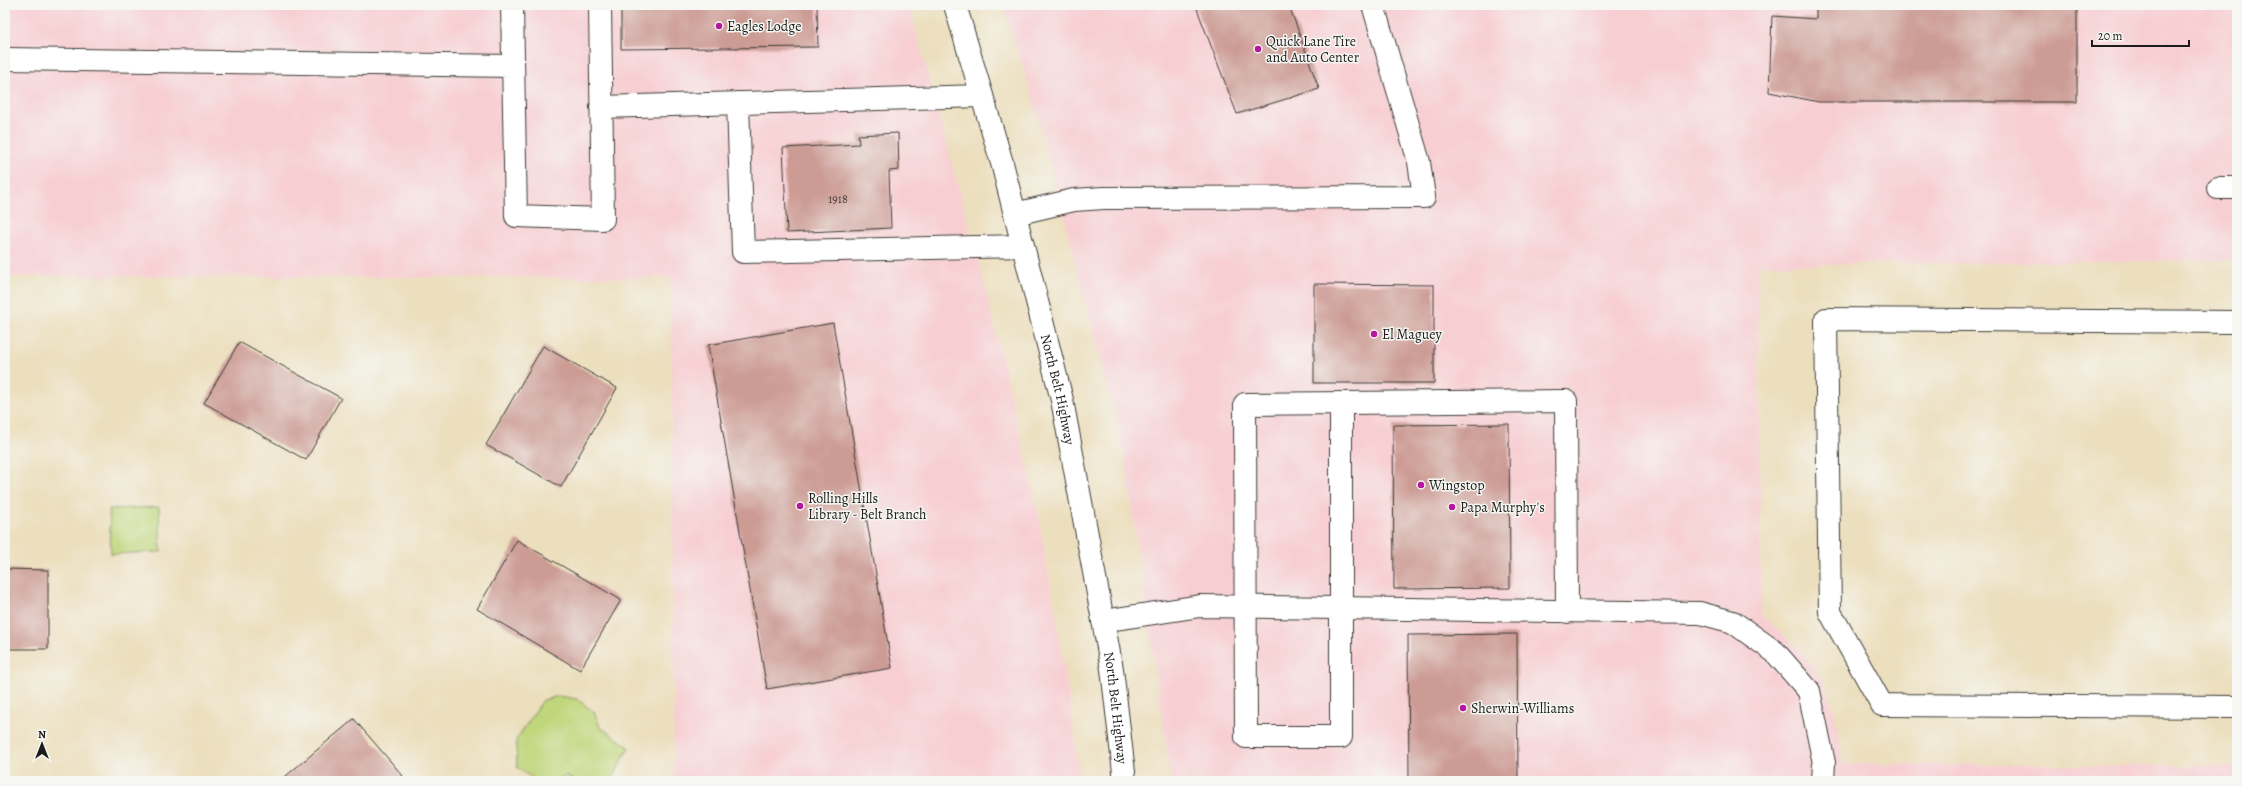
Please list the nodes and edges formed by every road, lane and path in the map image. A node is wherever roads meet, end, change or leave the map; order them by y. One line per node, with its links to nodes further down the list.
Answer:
1 (512, 5): 6 (main road)
2 (600, 5): 9 (main road)
3 (955, 5): 7 (main road, North Belt Highway)
4 (1373, 5): 10 (main road)
5 (5, 59): 6 (main road)
6 (513, 66): 9 (main road)
7 (982, 96): 8 (main road); 10 (main road, North Belt Highway)
8 (738, 103): 9 (main road); 11 (main road)
9 (601, 107)
10 (1015, 214): 11 (main road, North Belt Highway)
11 (1023, 246): 17 (main road, North Belt Highway)
12 (2237, 322): 18 (main road)
13 (1340, 403): 14 (main road); 15 (main road); 16 (main road)
14 (1245, 607): 15 (main road); 15 (main road); 17 (main road)
15 (1340, 608): 16 (main road)
16 (1567, 612): 20 (main road)
17 (1103, 621): 19 (main road, North Belt Highway)
18 (2237, 707)
19 (1125, 781)
20 (1823, 781)

